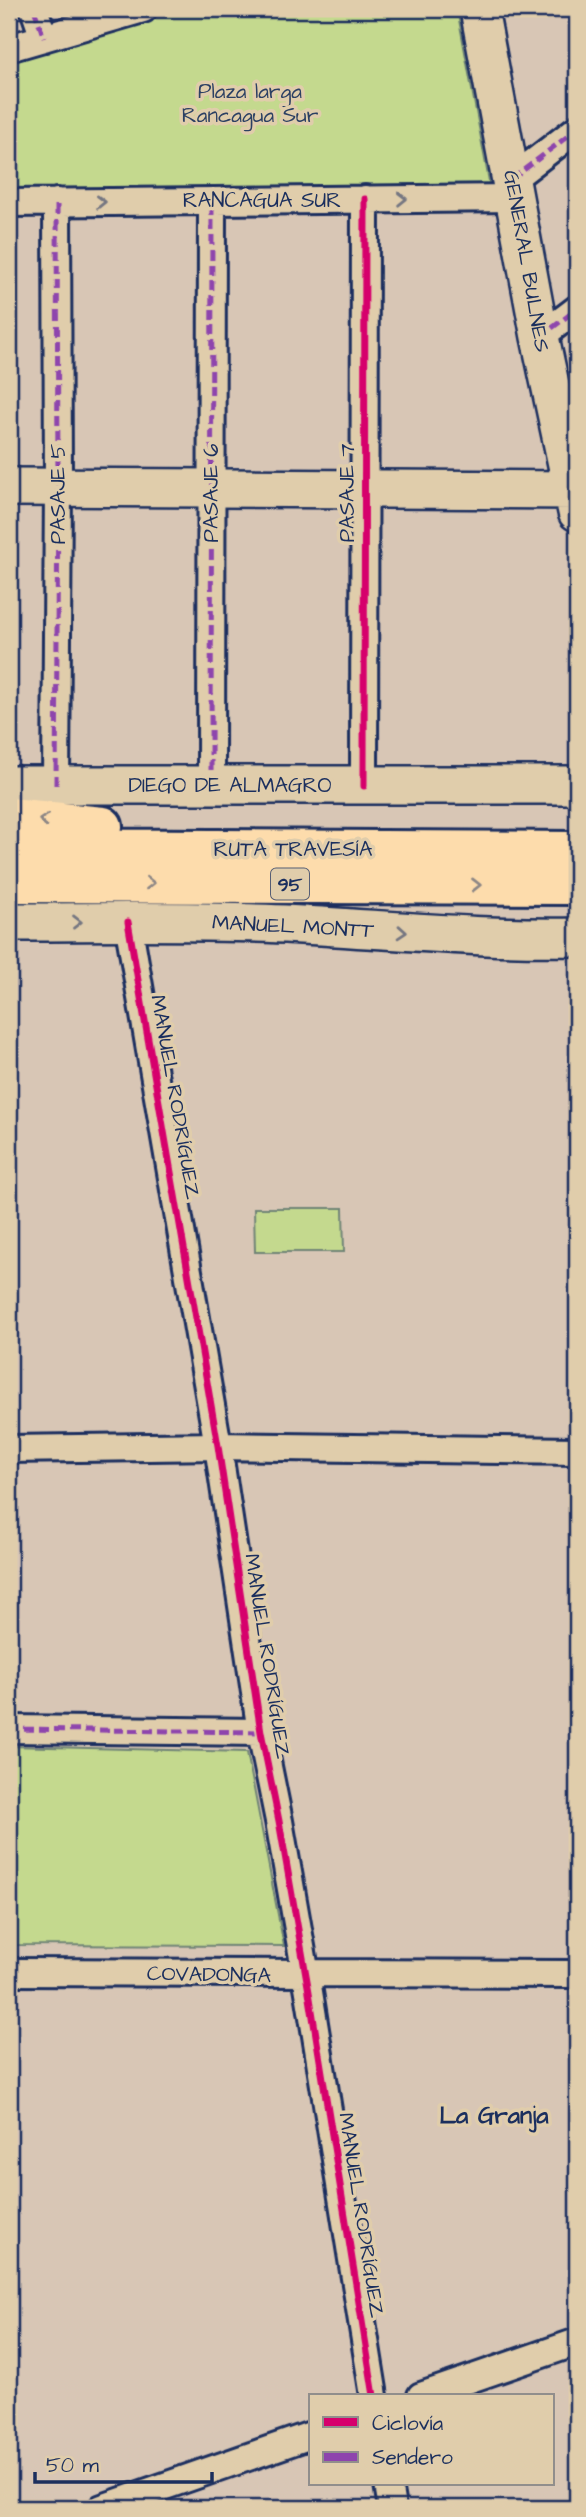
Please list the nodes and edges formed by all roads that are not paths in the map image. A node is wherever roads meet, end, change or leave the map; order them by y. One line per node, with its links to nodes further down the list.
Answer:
1 (34, 9): 4 (street)
2 (143, 9): 4 (street)
3 (479, 9): 7 (main road, GENERAL BULNES)
4 (44, 38): 5 (street)
5 (9, 48)
6 (577, 129): 7 (street)
7 (514, 188): 8 (street, RANCAGUA SUR, one-way to 7); 13 (main road, GENERAL BULNES)
8 (365, 199): 9 (street, RANCAGUA SUR); 16 (street, PASAJE 7)
9 (212, 201): 10 (street, RANCAGUA SUR, one-way to 9); 17 (street, PASAJE 6)
10 (57, 202): 11 (street, RANCAGUA SUR); 15 (street, PASAJE 5)
11 (9, 203)
12 (577, 309): 13 (street)
13 (540, 337): 18 (main road, GENERAL BULNES)
14 (9, 487): 15 (main road)
15 (58, 487): 17 (main road); 20 (street, PASAJE 5)
16 (365, 488): 17 (main road); 18 (main road); 23 (street, PASAJE 7)
17 (211, 489): 21 (street, PASAJE 6)
18 (576, 497)
19 (9, 785): 20 (main road, DIEGO DE ALMAGRO)
20 (56, 785): 21 (main road, DIEGO DE ALMAGRO)
21 (211, 785): 23 (main road, DIEGO DE ALMAGRO)
22 (577, 785): 23 (main road, DIEGO DE ALMAGRO)
23 (364, 786)
24 (9, 817): 26 (highway, one-way to 24)
25 (9, 848): 26 (highway, RUTA TRAVESÍA / 95)
26 (232, 849): 27 (highway, RUTA TRAVESÍA / 95)
27 (576, 877): 28 (highway, RUTA TRAVESÍA / 95, one-way to 27)
28 (9, 883)
29 (9, 922): 30 (main road, MANUEL MONTT, one-way to 30)
30 (128, 922): 31 (main road, MANUEL MONTT, one-way to 31); 32 (street, MANUEL RODRÍGUEZ)
31 (577, 937)
32 (218, 1447): 33 (street); 34 (street); 36 (street, MANUEL RODRÍGUEZ)
33 (9, 1449)
34 (577, 1451)
35 (9, 1729): 36 (street)
36 (261, 1732): 39 (street, MANUEL RODRÍGUEZ)
37 (9, 1972): 39 (street, COVADONGA)
38 (577, 1974): 39 (street, COVADONGA)
39 (305, 1975): 41 (street, MANUEL RODRÍGUEZ)
40 (577, 2342): 42 (street)
41 (374, 2394)
42 (427, 2394)
43 (309, 2436): 45 (street)
44 (388, 2486): 46 (street)
45 (103, 2508)
46 (392, 2508)

